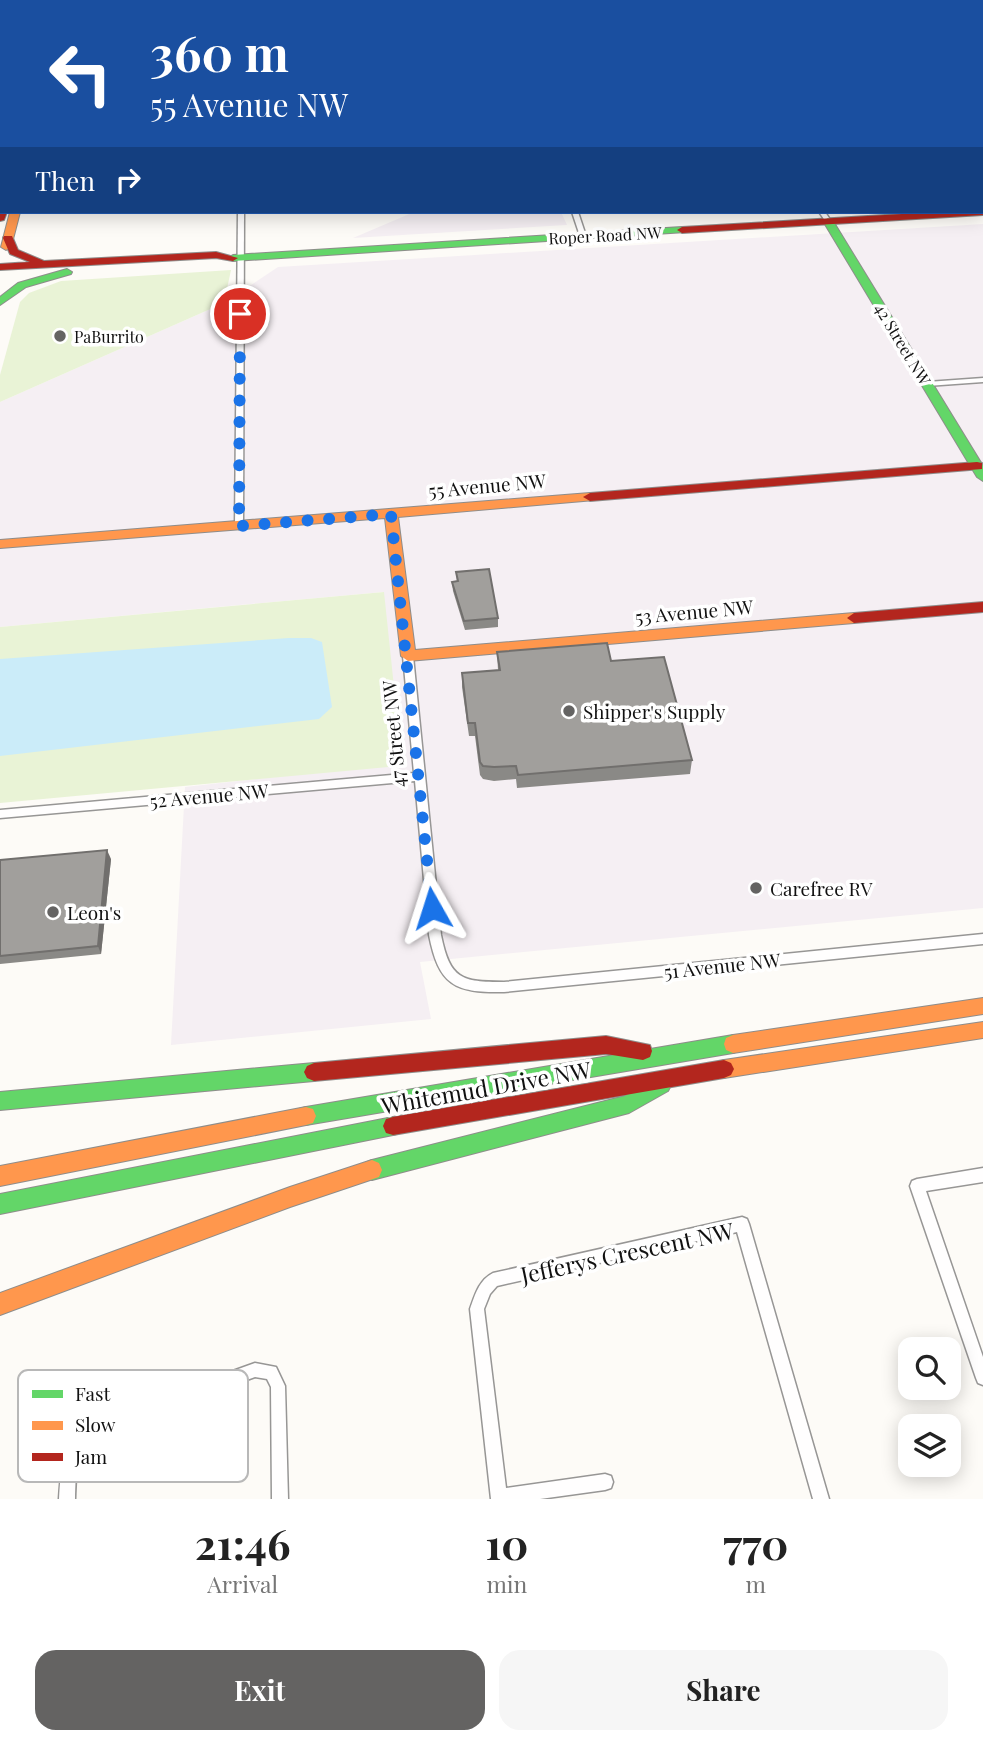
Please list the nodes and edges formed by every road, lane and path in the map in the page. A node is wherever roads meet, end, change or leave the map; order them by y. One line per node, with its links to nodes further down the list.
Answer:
1 (14, 214): 7 (main road)
2 (242, 214): 8 (street)
3 (576, 214): 6 (street)
4 (904, 214): 5 (main road, Roper Road NW)
5 (825, 216): 6 (main road, Roper Road NW); 13 (main road, 42 Street NW)
6 (583, 236): 8 (main road, Roper Road NW)
7 (8, 238): 9 (main road); 10 (main road)
8 (234, 257): 9 (main road, Roper Road NW); 16 (street)
9 (67, 268): 10 (main road, Roper Road NW); 11 (main road)
10 (1, 271)
11 (0, 302)
12 (983, 380): 13 (street)
13 (927, 384): 14 (main road, 42 Street NW)
14 (980, 472): 15 (main road, 55 Avenue NW)
15 (391, 514): 16 (main road, 55 Avenue NW); 19 (main road, 47 Street NW)
16 (239, 526): 17 (main road, 55 Avenue NW)
17 (0, 544)
18 (983, 607): 19 (main road, 53 Avenue NW)
19 (408, 656): 20 (street, 47 Street NW)
20 (418, 777): 21 (street, 52 Avenue NW); 23 (street, 47 Street NW)
21 (0, 814)
22 (983, 939): 23 (street, 51 Avenue NW)
23 (461, 984)
24 (983, 1006): 26 (main road, Whitemud Drive NW)
25 (983, 1030): 27 (main road, Whitemud Drive NW)
26 (666, 1054): 28 (main road); 30 (main road, Whitemud Drive NW)
27 (675, 1077): 31 (main road, Whitemud Drive NW); 32 (main road)
28 (0, 1101)
29 (983, 1174): 34 (street)
30 (0, 1176)
31 (0, 1204)
32 (0, 1304)
33 (248, 1373): 37 (street)
34 (983, 1378)
35 (605, 1482): 36 (street, Jefferys Crescent NW)
36 (499, 1498): 38 (street, Jefferys Crescent NW)
37 (280, 1499)
38 (821, 1499)

